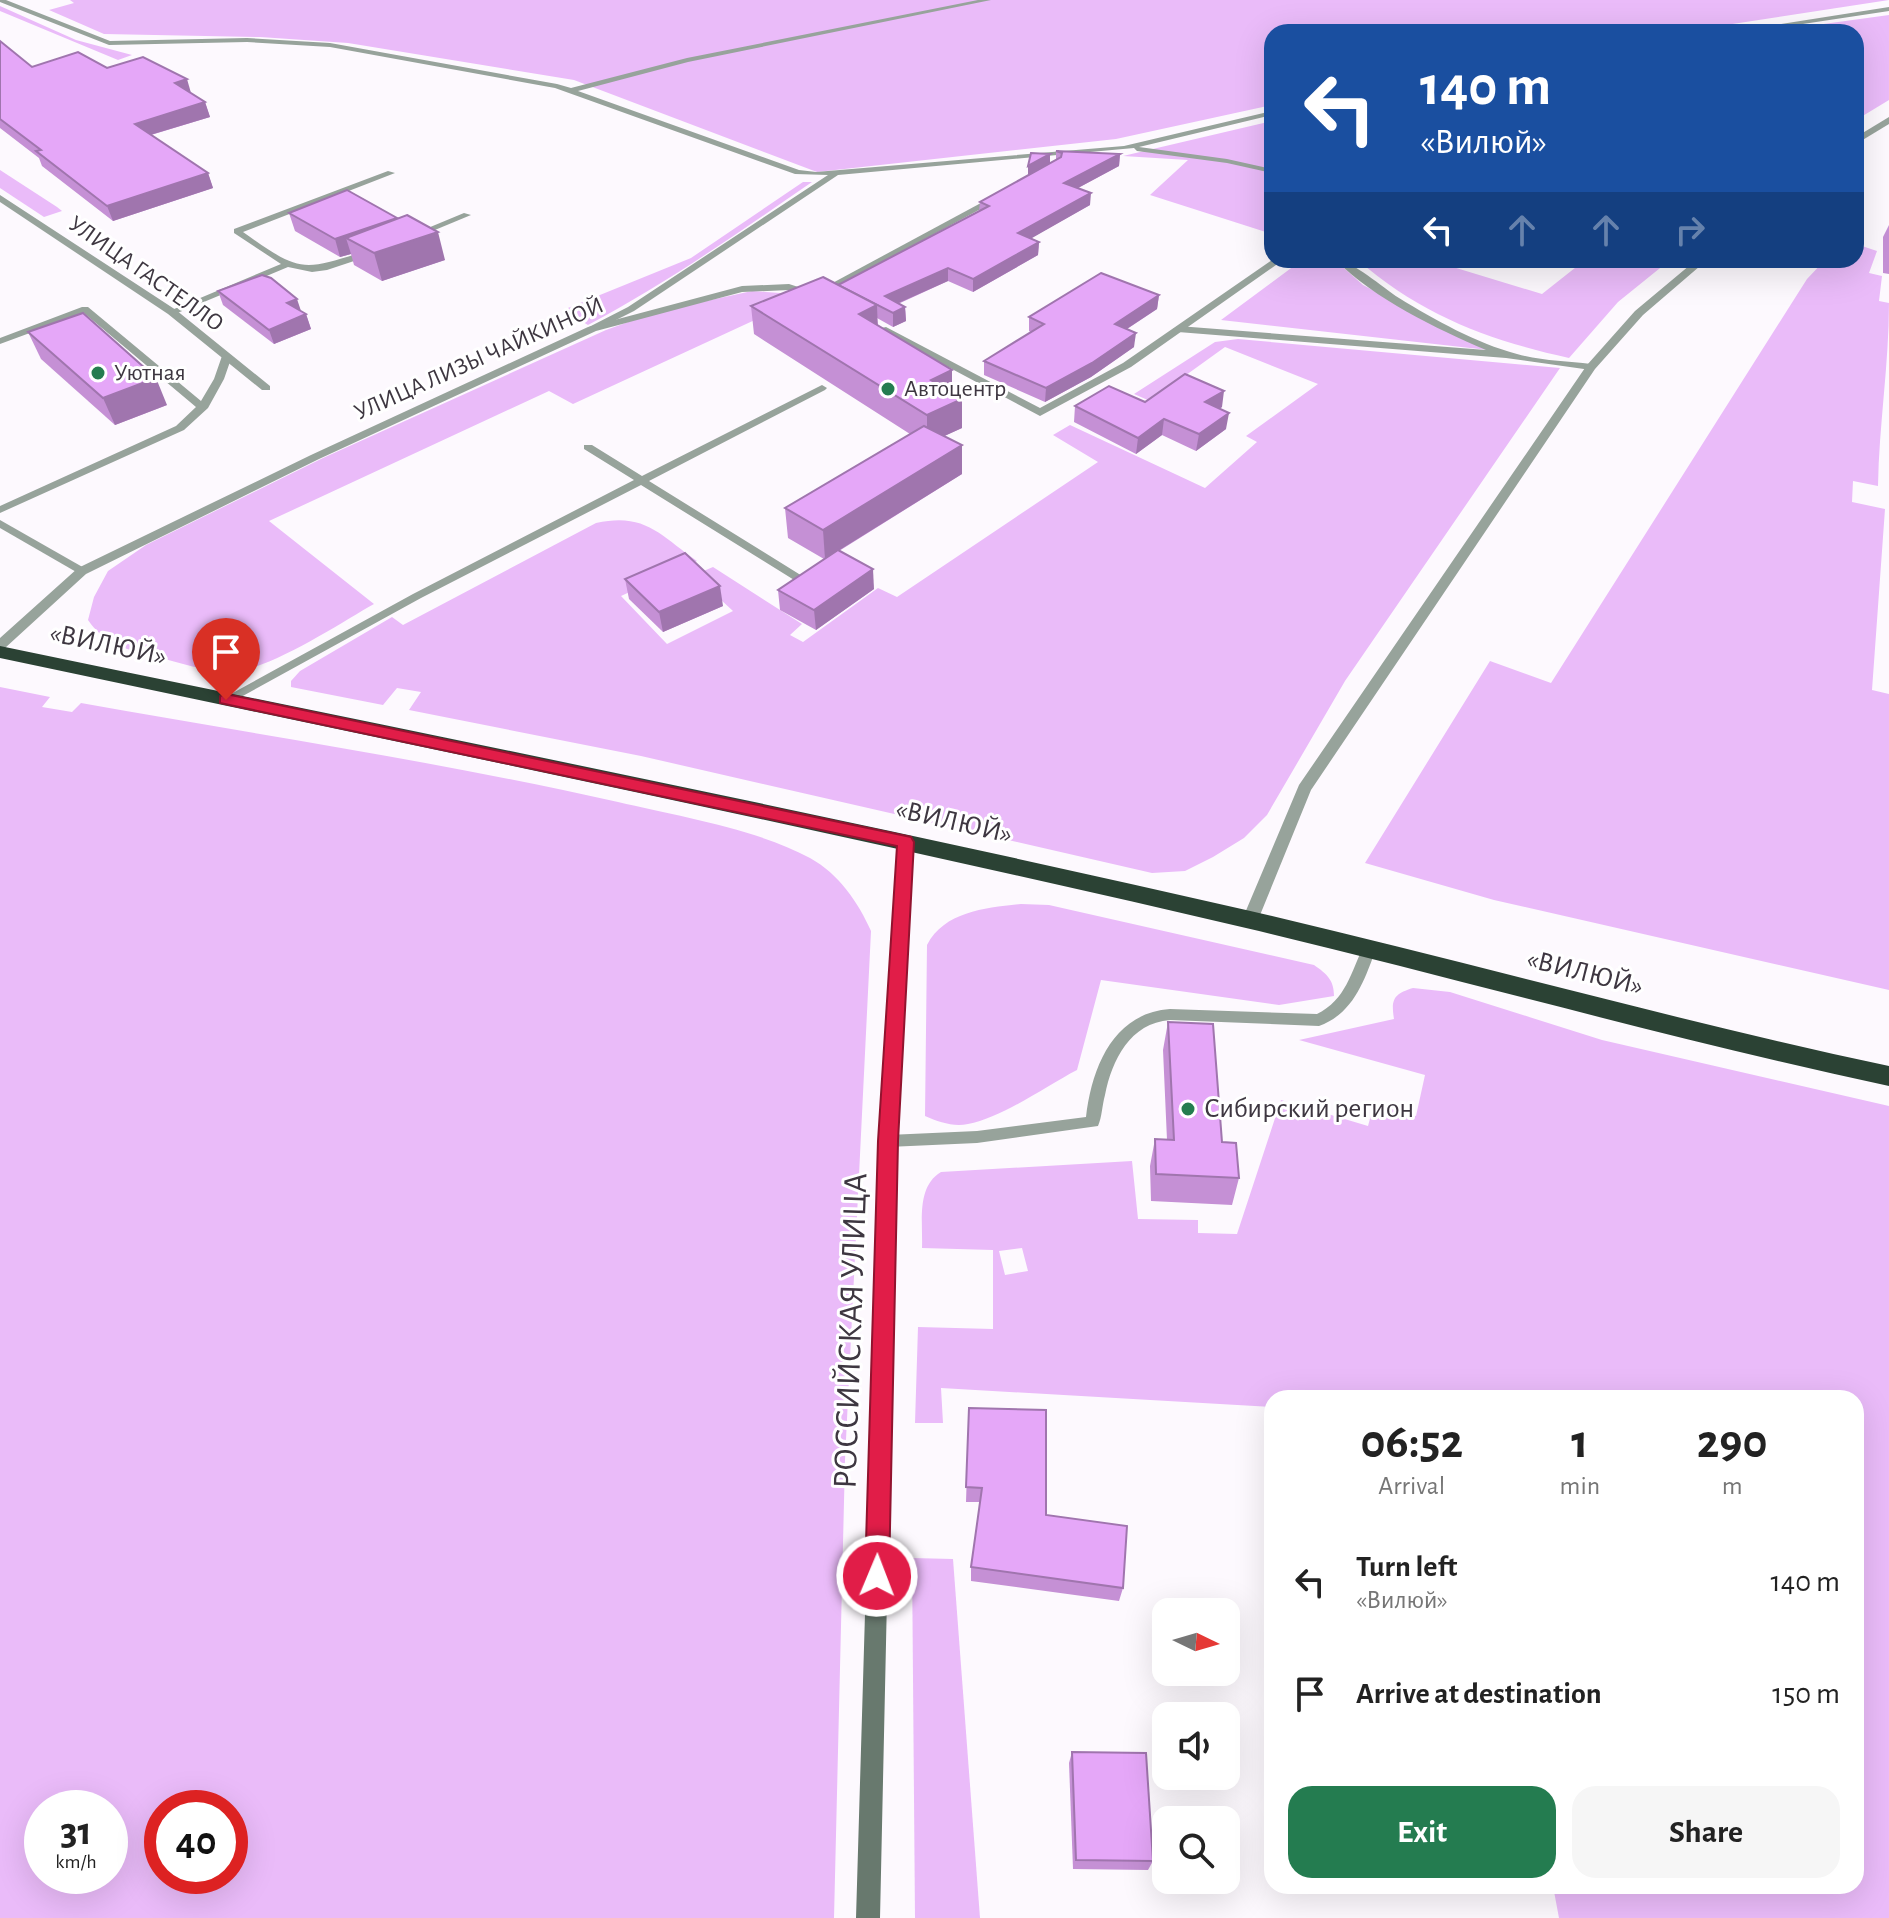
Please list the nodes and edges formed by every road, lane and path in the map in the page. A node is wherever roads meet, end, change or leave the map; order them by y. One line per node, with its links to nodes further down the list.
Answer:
1 (0, 0): 5 (lane)
2 (988, 0): 5 (lane)
3 (1889, 9): 4 (lane)
4 (1789, 24)
5 (570, 91): 12 (lane)
6 (1264, 115): 9 (lane)
7 (1889, 120): 8 (street)
8 (1864, 136)
9 (1124, 148): 10 (lane); 12 (lane)
10 (1264, 169)
11 (391, 173): 18 (lane)
12 (834, 174): 26 (lane)
13 (999, 197): 22 (lane)
14 (0, 198): 24 (street, УЛИЦА ГАСТЕЛЛО)
15 (467, 215): 16 (lane)
16 (409, 237)
17 (381, 248): 18 (lane)
18 (285, 266): 24 (lane)
19 (1266, 268): 27 (street)
20 (1350, 268): 29 (lane)
21 (1692, 268): 31 (street)
22 (817, 294): 23 (street, УЛИЦА ЛИЗЫ ЧАЙКИНОЙ); 26 (street, УЛИЦА ЛИЗЫ ЧАЙКИНОЙ)
23 (831, 302)
24 (172, 312): 30 (street, УЛИЦА ГАСТЕЛЛО)
25 (873, 324): 27 (street)
26 (592, 329): 39 (street, УЛИЦА ЛИЗЫ ЧАЙКИНОЙ)
27 (1178, 329): 29 (lane)
28 (0, 341): 34 (lane)
29 (1510, 355): 31 (lane)
30 (227, 356): 32 (street, УЛИЦА ГАСТЕЛЛО); 34 (lane)
31 (1591, 367): 45 (street)
32 (266, 388)
33 (822, 388): 36 (lane)
34 (203, 408): 37 (lane)
35 (588, 447): 36 (lane)
36 (639, 481): 40 (lane); 43 (lane)
37 (0, 510)
38 (0, 523): 39 (lane)
39 (82, 571): 41 (street, УЛИЦА ЛИЗЫ ЧАЙКИНОЙ)
40 (803, 581)
41 (0, 645)
42 (0, 652): 43 (highway, «ВИЛЮЙ»)
43 (226, 700): 44 (highway, «ВИЛЮЙ»)
44 (905, 842): 45 (highway, «ВИЛЮЙ»); 48 (street, РОССИЙСКАЯ УЛИЦА)
45 (1250, 920): 46 (highway, «ВИЛЮЙ»)
46 (1369, 949): 47 (highway, «ВИЛЮЙ»); 48 (lane)
47 (1889, 1076)
48 (888, 1141): 49 (street, РОССИЙСКАЯ УЛИЦА)
49 (868, 1918)

